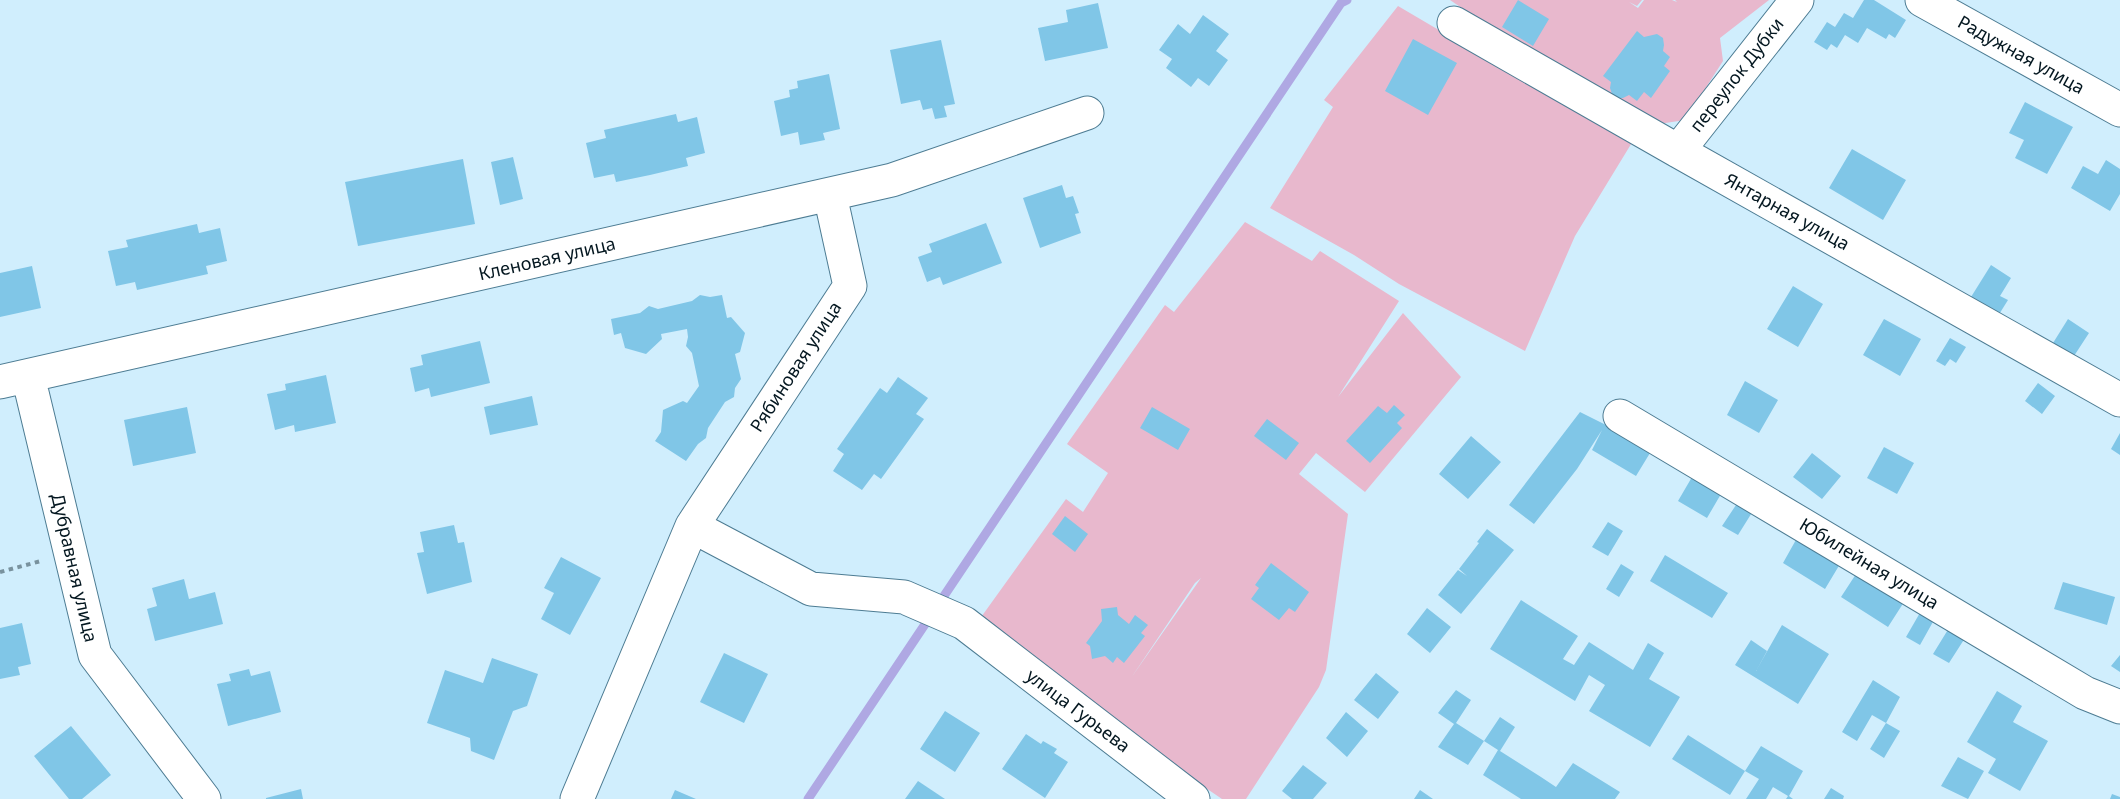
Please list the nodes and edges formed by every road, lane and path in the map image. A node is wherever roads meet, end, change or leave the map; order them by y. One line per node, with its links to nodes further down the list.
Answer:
1 (1797, 0): 6 (street, переулок Дубки)
2 (1922, 0): 4 (street, Радужная улица)
3 (1454, 23): 6 (street, Янтарная улица)
4 (2120, 110)
5 (1087, 113): 7 (street, Кленовая улица)
6 (1678, 151): 9 (street, Янтарная улица)
7 (830, 195): 8 (street, Кленовая улица); 11 (street, Рябиновая улица)
8 (14, 379): 12 (street, Дубравная улица)
9 (2120, 400)
10 (1620, 416): 14 (street, Юбилейная улица)
11 (692, 526): 16 (street, Рябиновая улица); 17 (street, улица Гурьева)
12 (71, 552): 13 (path); 15 (street, Дубравная улица)
13 (0, 572)
14 (2120, 706)
15 (204, 799)
16 (577, 799)
17 (1193, 799)

